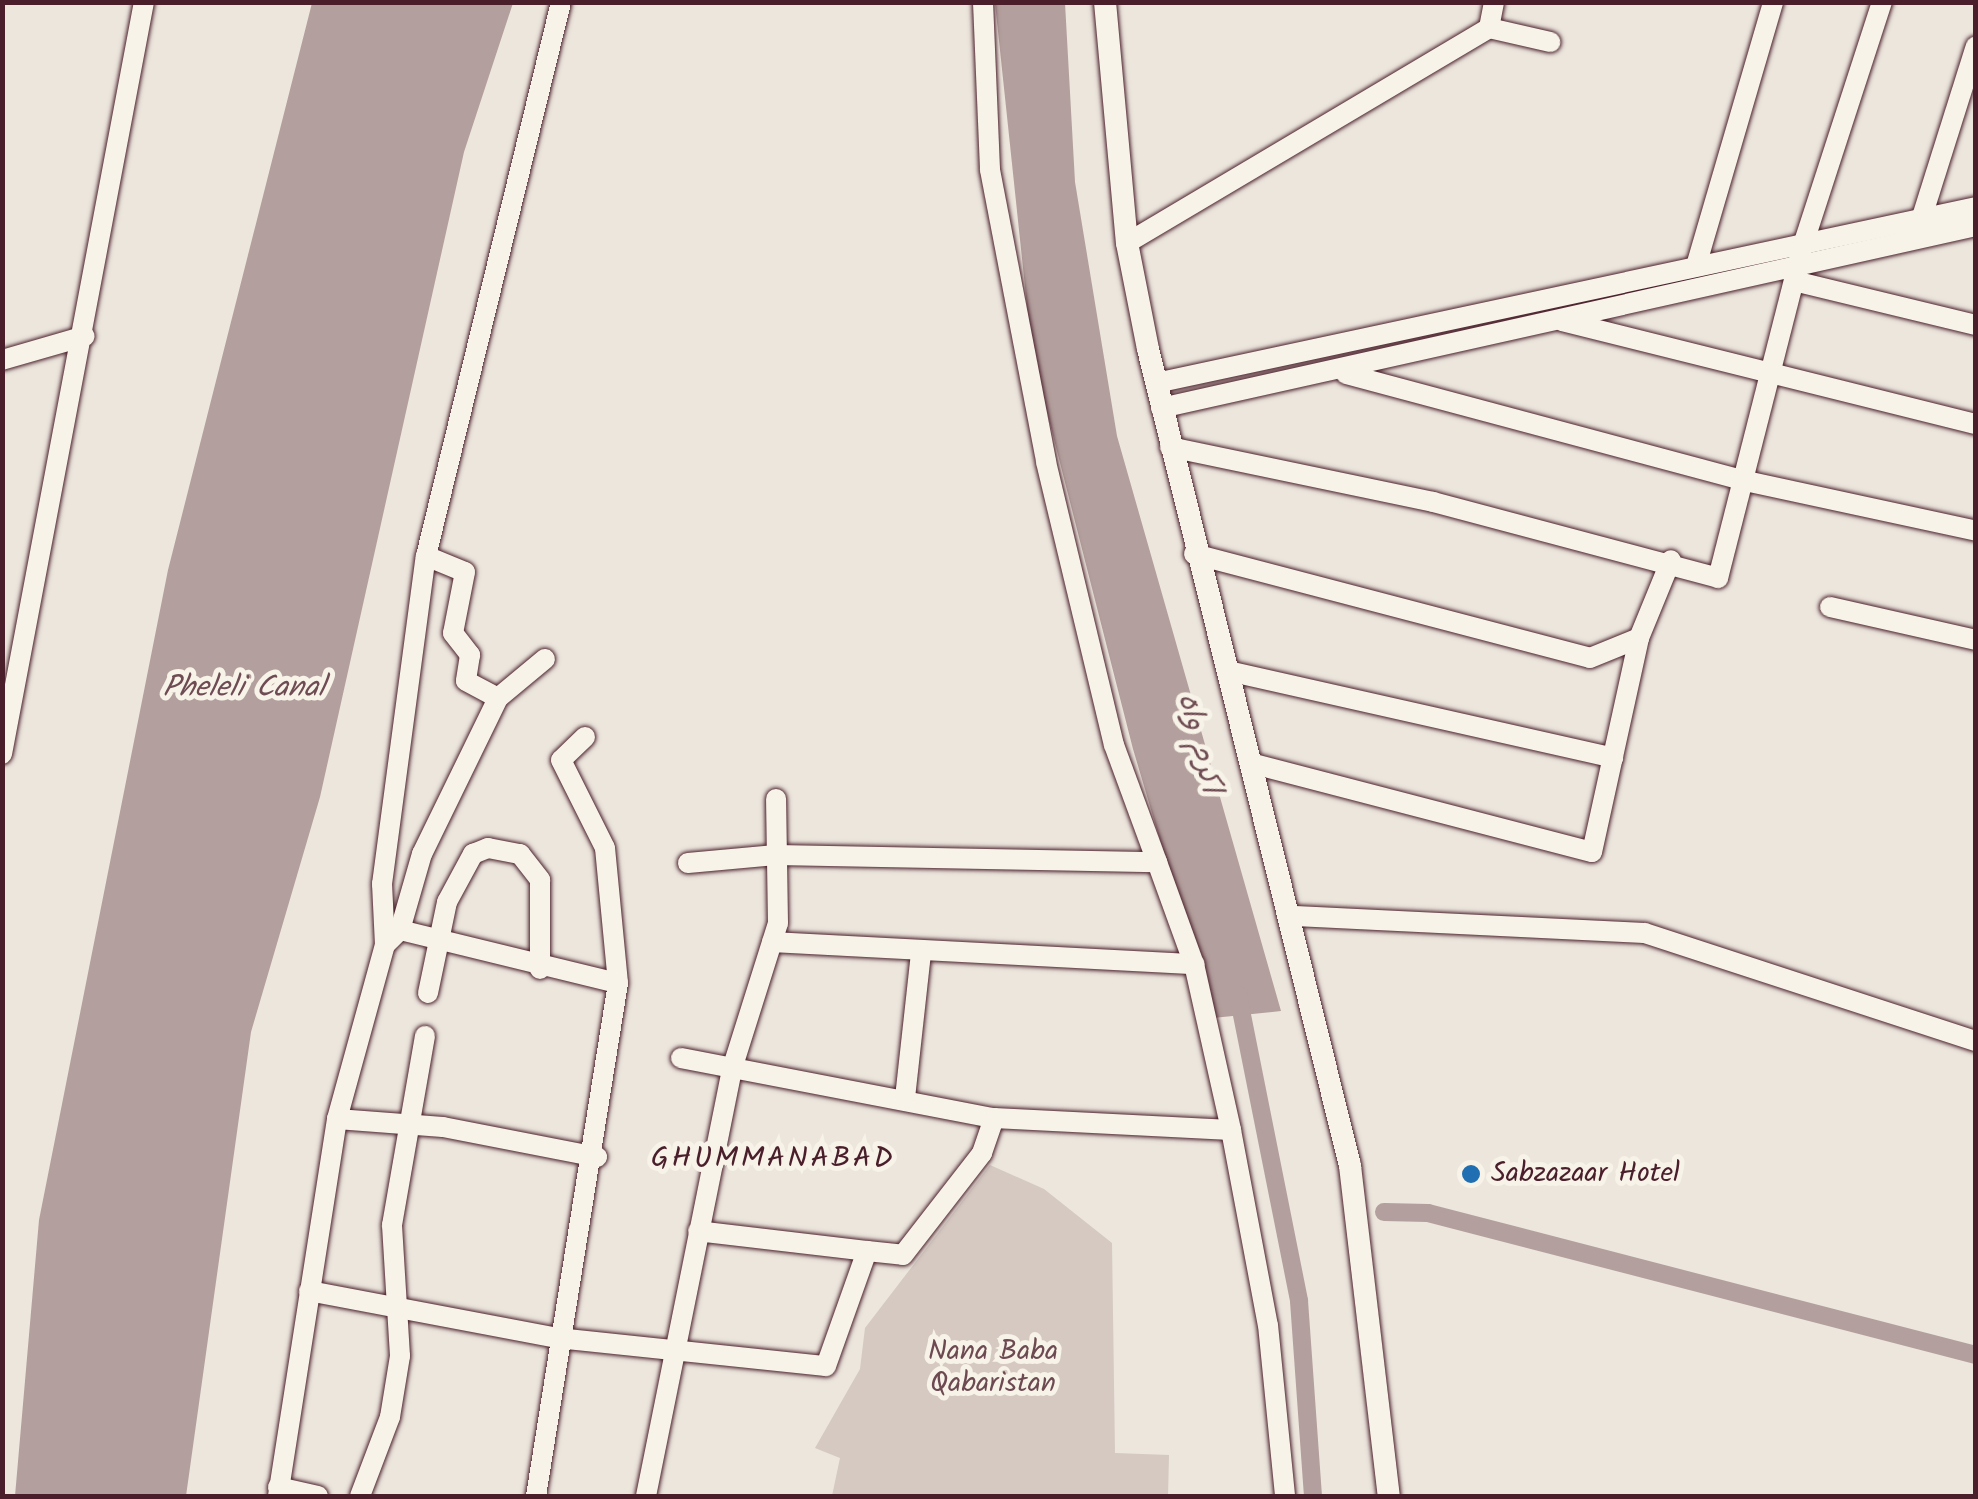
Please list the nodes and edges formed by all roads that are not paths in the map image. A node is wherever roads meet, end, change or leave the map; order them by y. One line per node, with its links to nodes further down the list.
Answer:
1 (144, 2): 20 (street)
2 (562, 2): 31 (street)
3 (983, 2): 45 (street)
4 (1104, 2): 14 (street)
5 (1494, 2): 8 (street)
6 (1773, 2): 16 (street)
7 (1882, 2): 15 (street)
8 (1489, 28): 9 (street); 14 (street)
9 (1550, 42)
10 (1976, 46): 12 (street)
11 (1976, 207): 12 (street)
12 (1921, 220): 15 (street)
13 (1976, 226): 17 (street)
14 (1127, 243): 24 (street)
15 (1802, 245): 16 (street); 17 (street)
16 (1696, 266): 24 (street)
17 (1796, 274): 18 (street); 19 (street); 23 (street)
18 (1560, 321): 22 (street); 23 (street)
19 (1976, 325)
20 (85, 336): 21 (street); 40 (street)
21 (2, 360)
22 (1339, 372): 25 (street); 28 (street)
23 (1766, 378): 26 (street); 28 (street)
24 (1156, 383): 25 (street)
25 (1161, 408): 27 (street)
26 (1976, 424)
27 (1170, 447): 30 (street); 32 (street)
28 (1742, 480): 29 (street); 32 (street)
29 (1976, 531)
30 (1194, 554): 34 (street); 37 (street)
31 (426, 556): 38 (street); 48 (street)
32 (1671, 560): 34 (street)
33 (1830, 607): 35 (street)
34 (1638, 638): 41 (street)
35 (1976, 640)
36 (544, 659): 38 (street)
37 (1228, 671): 41 (street); 42 (street)
38 (498, 698): 48 (street)
39 (585, 736): 54 (street)
40 (2, 754)
41 (1613, 758): 42 (street)
42 (1254, 764): 47 (street)
43 (776, 799): 44 (street)
44 (776, 855): 45 (street); 46 (street); 50 (street)
45 (1158, 862): 52 (street)
46 (688, 863)
47 (1295, 916): 57 (street); 78 (street)
48 (392, 937): 49 (street); 62 (street)
49 (439, 942): 53 (street); 53 (street); 55 (street)
50 (772, 942): 51 (street); 59 (street)
51 (921, 954): 52 (street); 60 (street)
52 (1194, 964): 64 (street)
53 (540, 969): 54 (street)
54 (618, 983): 65 (street)
55 (428, 992)
56 (425, 1036): 63 (street)
57 (1976, 1041)
58 (681, 1058): 59 (street)
59 (732, 1070): 60 (street); 66 (street)
60 (905, 1098): 61 (street)
61 (994, 1118): 64 (street); 67 (street)
62 (337, 1119): 63 (street); 68 (street)
63 (409, 1126): 65 (street); 69 (street)
64 (1232, 1130): 77 (street)
65 (597, 1157): 70 (street)
66 (698, 1231): 67 (street); 71 (street)
67 (867, 1252): 71 (street)
68 (309, 1290): 69 (street); 72 (street)
69 (399, 1306): 70 (street); 74 (street)
70 (558, 1338): 71 (street); 75 (street)
71 (679, 1349): 76 (street)
72 (278, 1492): 73 (street)
73 (318, 1496)
74 (360, 1496)
75 (536, 1496)
76 (646, 1496)
77 (1285, 1496)
78 (1389, 1496)

